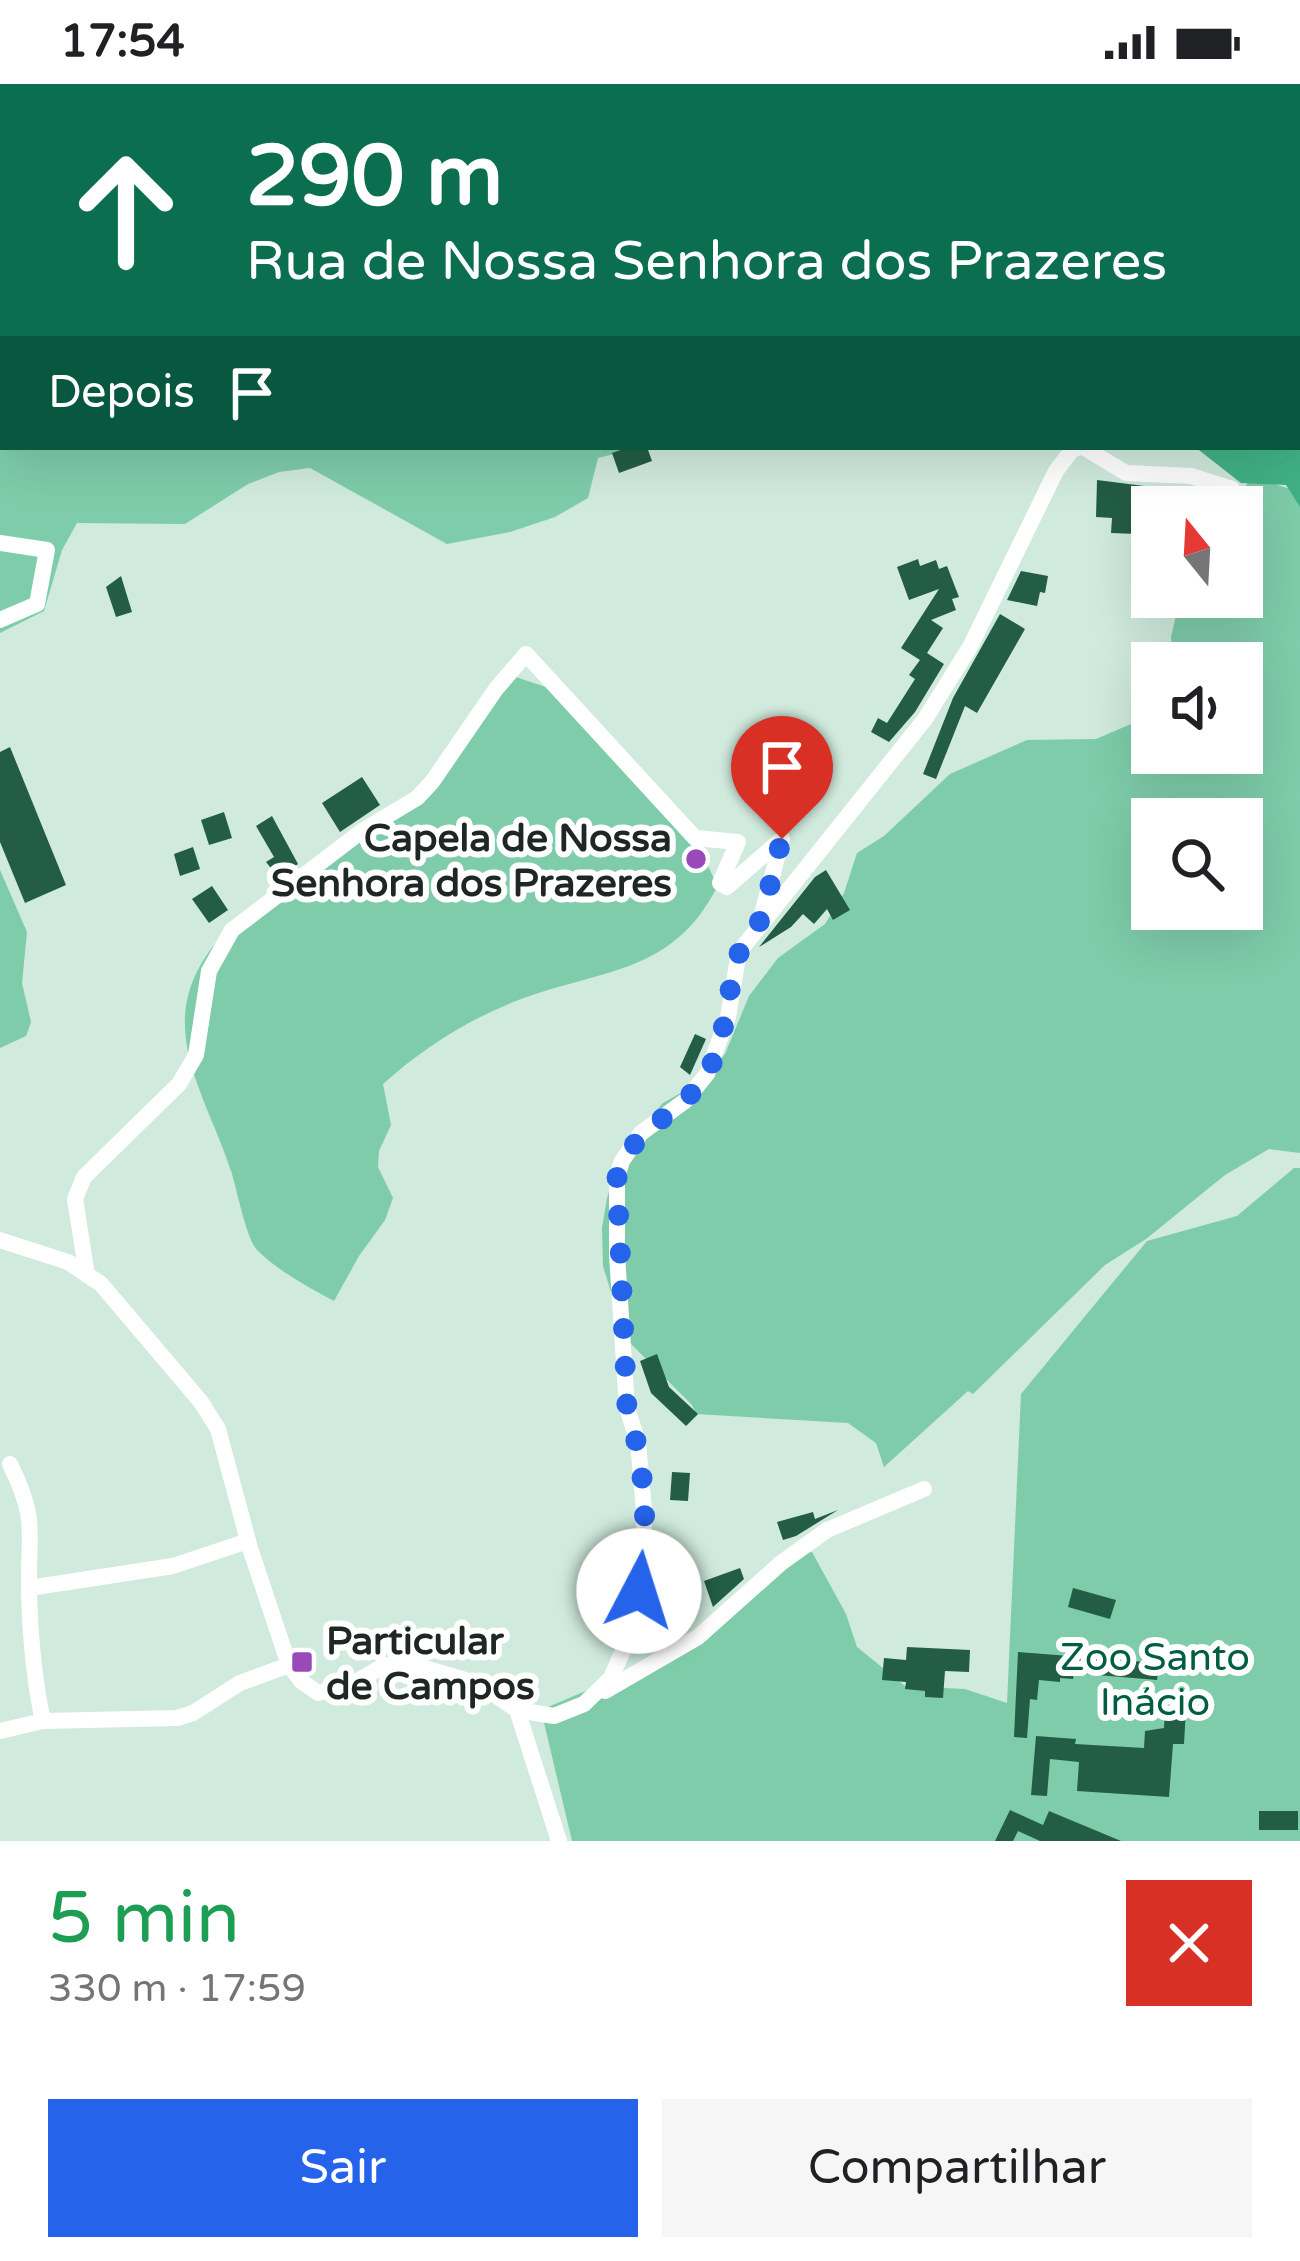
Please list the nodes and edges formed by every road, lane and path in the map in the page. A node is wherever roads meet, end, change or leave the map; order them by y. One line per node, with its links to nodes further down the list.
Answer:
1 (1072, 450): 6 (street)
2 (1087, 450): 3 (street)
3 (1225, 486)
4 (0, 543): 5 (street)
5 (0, 620)
6 (759, 926): 8 (street); 14 (street)
7 (0, 1240): 8 (street)
8 (87, 1275): 11 (street)
9 (10, 1464): 12 (street)
10 (924, 1489): 14 (street)
11 (248, 1541): 12 (street); 13 (street)
12 (29, 1588): 16 (street)
13 (289, 1665): 15 (street); 16 (street)
14 (584, 1704): 15 (street)
15 (517, 1710): 18 (street)
16 (44, 1721): 17 (street)
17 (0, 1731)
18 (559, 1841)

